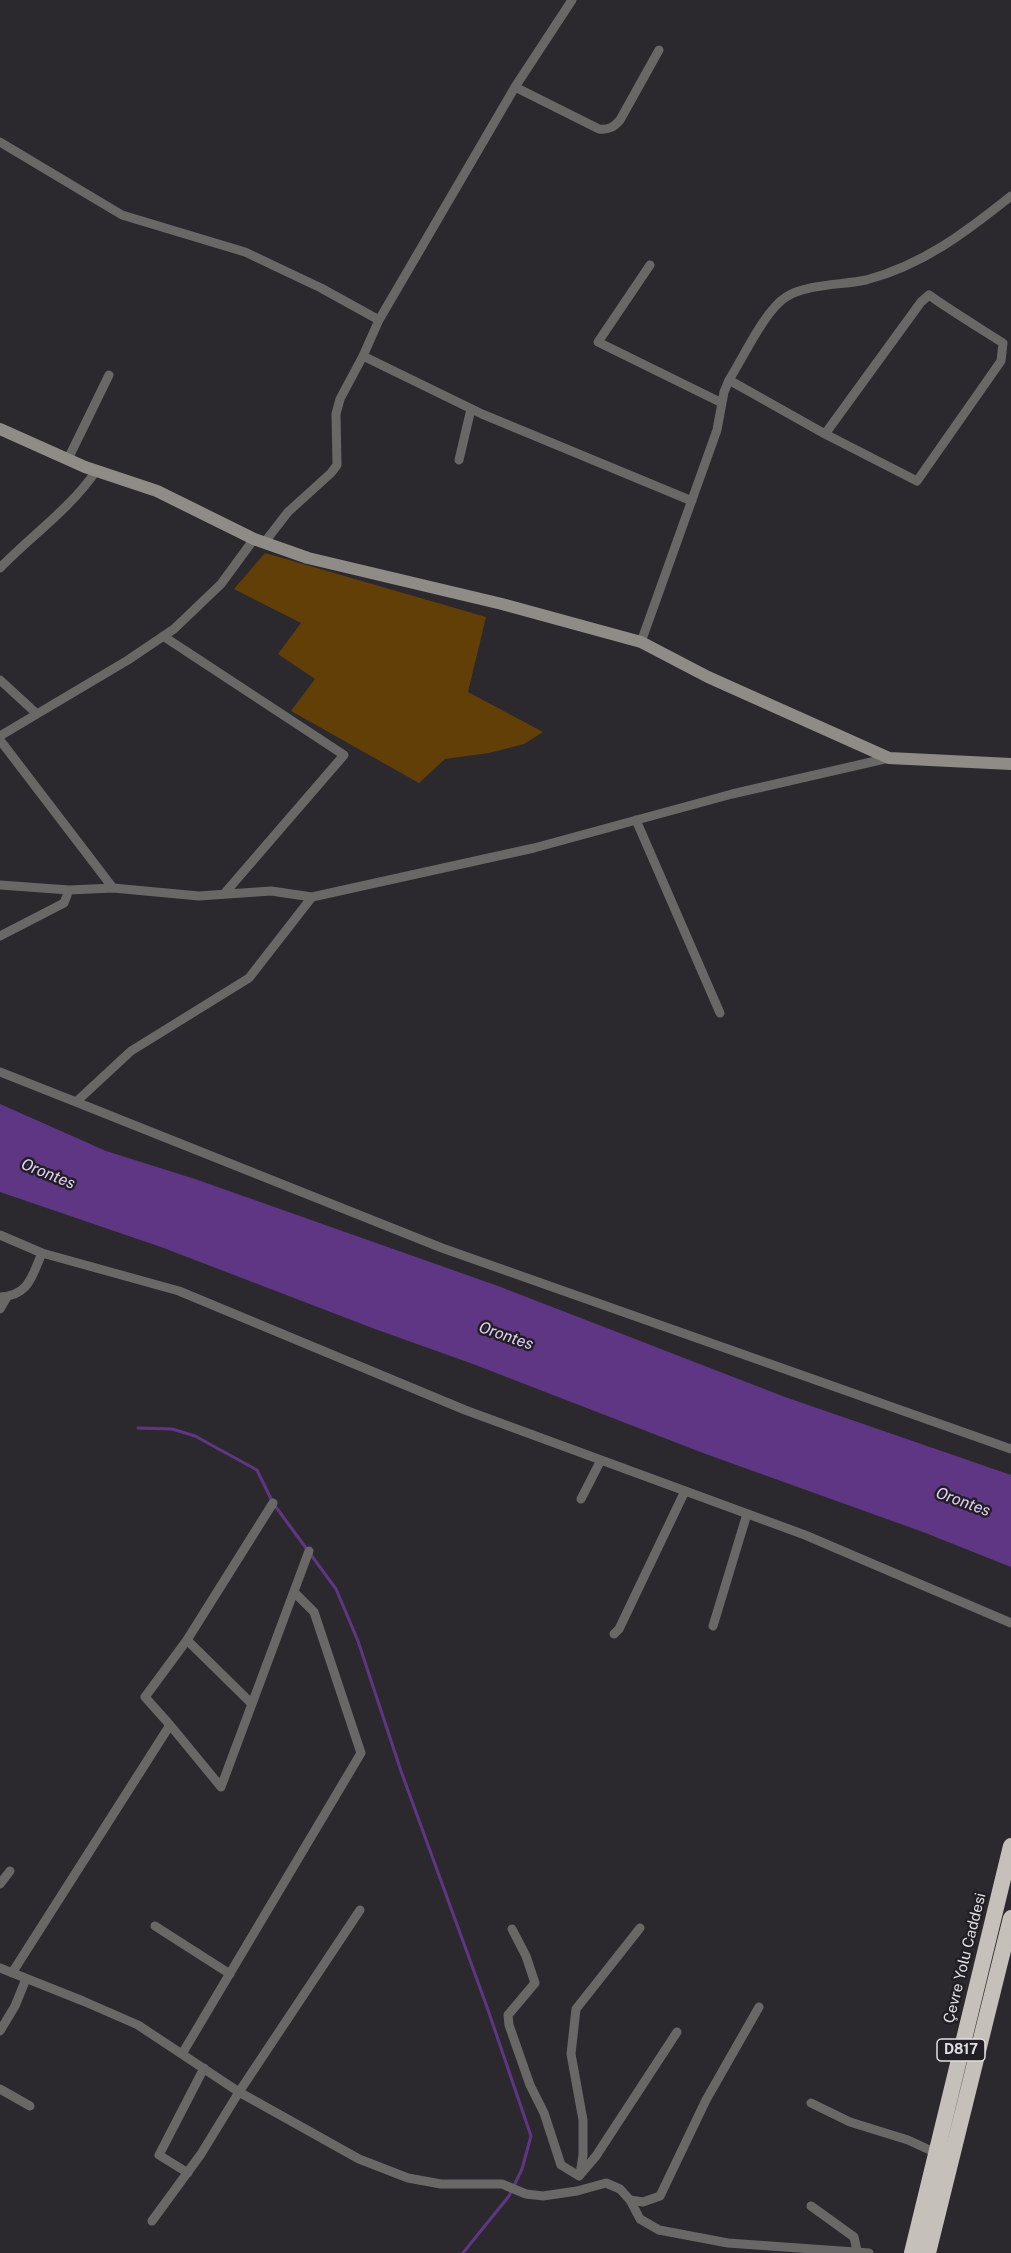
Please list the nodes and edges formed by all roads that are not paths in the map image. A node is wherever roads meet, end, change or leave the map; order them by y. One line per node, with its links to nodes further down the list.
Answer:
1 (572, 0): 3 (street)
2 (658, 50): 3 (street)
3 (515, 87): 7 (street)
4 (0, 142): 7 (street)
5 (1011, 196): 10 (street)
6 (651, 265): 11 (street)
7 (379, 320): 8 (street)
8 (363, 356): 12 (street); 19 (street)
9 (109, 375): 15 (street)
10 (729, 380): 11 (street); 14 (street)
11 (722, 403): 18 (street)
12 (471, 409): 16 (street); 18 (street)
13 (0, 429): 15 (street)
14 (825, 434): 14 (street)
15 (68, 459): 17 (street)
16 (459, 460)
17 (96, 471): 19 (street); 20 (street)
18 (692, 501): 22 (street)
19 (259, 541): 21 (street); 22 (street)
20 (0, 568)
21 (164, 636): 24 (street); 32 (street)
22 (641, 642): 26 (street)
23 (0, 680): 24 (street)
24 (37, 714): 25 (street)
25 (0, 738): 30 (street)
26 (888, 758): 27 (street); 28 (street)
27 (1011, 765)
28 (636, 820): 33 (street); 35 (street)
29 (0, 885): 31 (street)
30 (113, 888): 31 (street); 32 (street)
31 (69, 890): 34 (street)
32 (224, 894): 33 (street)
33 (312, 897): 37 (street)
34 (0, 936)
35 (720, 1012)
36 (0, 1072): 37 (street)
37 (76, 1102): 42 (street)
38 (0, 1235): 39 (street)
39 (42, 1253): 40 (street); 43 (street)
40 (4, 1297): 41 (street)
41 (0, 1309)
42 (1011, 1449)
43 (601, 1460): 44 (street); 45 (street)
44 (685, 1491): 47 (street); 52 (street)
45 (581, 1499)
46 (273, 1503): 53 (street)
47 (747, 1514): 50 (street); 51 (street)
48 (309, 1551): 49 (street)
49 (294, 1592): 54 (street); 66 (street)
50 (1011, 1623)
51 (713, 1626)
52 (614, 1634)
53 (187, 1640): 54 (street); 55 (street)
54 (252, 1704): 55 (street)
55 (170, 1725): 65 (street)
56 (1011, 1846): 77 (highway, Çevre Yolu Caddesi / D817)
57 (10, 1870): 58 (street)
58 (0, 1884)
59 (360, 1911): 74 (street)
60 (1011, 1918): 87 (highway, D817)
61 (155, 1926): 66 (street)
62 (640, 1928): 79 (street)
63 (512, 1929): 79 (street)
64 (0, 1968): 65 (street)
65 (12, 1973): 67 (street)
66 (230, 1974): 71 (street)
67 (26, 1979): 69 (street); 71 (street)
68 (759, 2007): 81 (street)
69 (0, 2031)
70 (677, 2032): 79 (street)
71 (182, 2054): 72 (street)
72 (204, 2068): 74 (street); 78 (street)
73 (0, 2089): 76 (street)
74 (239, 2092): 78 (street); 80 (street)
75 (811, 2103): 77 (street)
76 (30, 2106)
77 (936, 2153): 86 (highway, Çevre Yolu Caddesi / D817)
78 (188, 2173): 83 (street)
79 (579, 2176): 80 (street)
80 (577, 2191): 81 (street)
81 (630, 2200): 84 (street)
82 (811, 2206): 84 (street)
83 (152, 2221)
84 (857, 2251): 85 (street)
85 (869, 2253)
86 (912, 2253)
87 (928, 2253)

